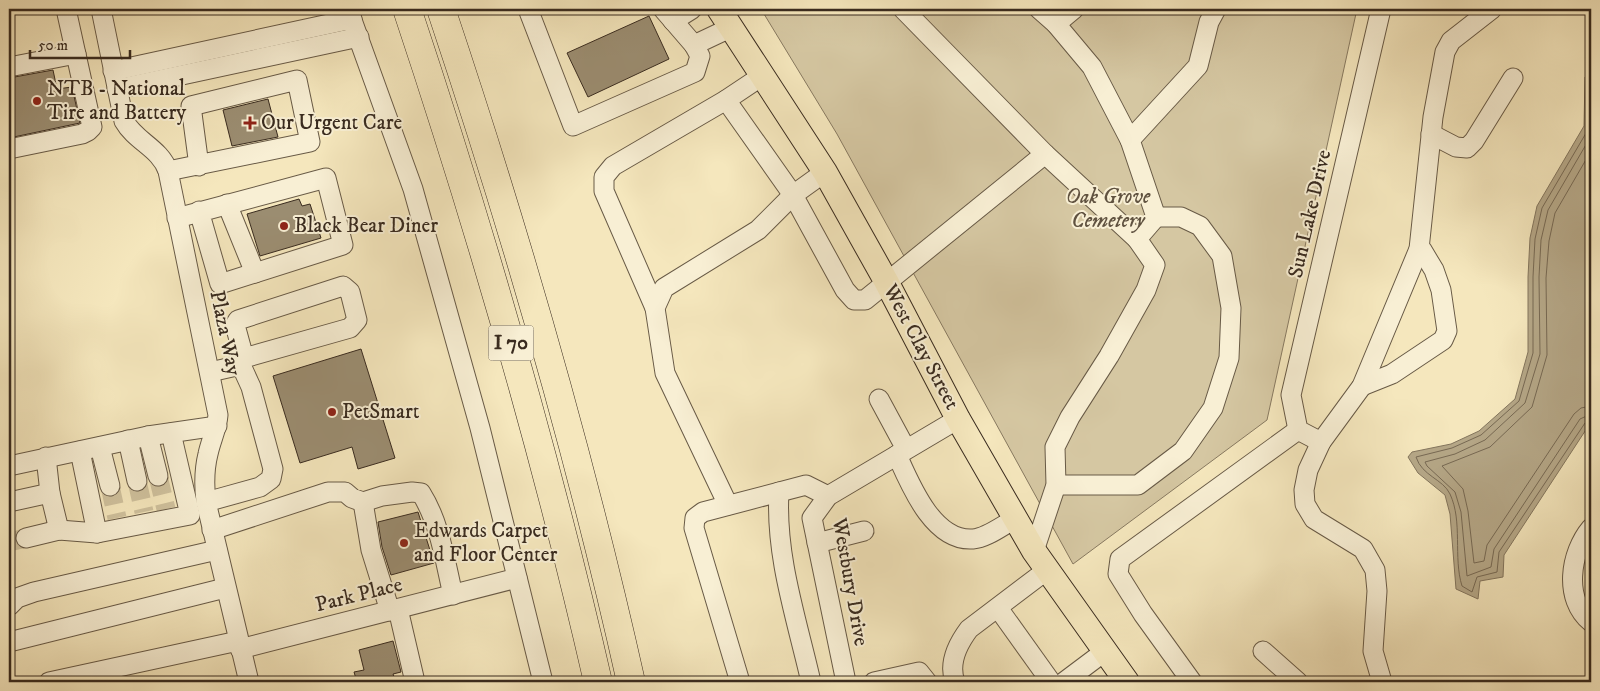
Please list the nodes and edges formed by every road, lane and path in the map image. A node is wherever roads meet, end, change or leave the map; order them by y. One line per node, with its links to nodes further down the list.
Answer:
1 (66, 9): 19 (street)
2 (100, 9): 23 (street, Plaza Way)
3 (407, 9): 96 (highway, I 70)
4 (441, 9): 97 (highway, I 70)
5 (528, 9): 18 (street)
6 (692, 9): 14 (street)
7 (903, 9): 28 (street)
8 (1039, 9): 16 (street)
9 (1074, 9): 16 (street)
10 (1381, 9): 48 (street, Sun Lake Drive)
11 (1492, 9): 25 (street)
12 (1208, 13): 26 (street)
13 (350, 14): 17 (street); 23 (street)
14 (668, 15): 18 (street)
15 (724, 18): 18 (street); 21 (main road, West Clay Street)
16 (1056, 24): 26 (street)
17 (359, 37): 23 (street); 80 (street)
18 (694, 46)
19 (76, 54): 20 (street); 27 (street)
20 (9, 67)
21 (762, 76): 24 (street); 31 (main road, West Clay Street)
22 (1513, 78): 25 (street)
23 (115, 80): 30 (street, Plaza Way)
24 (726, 100): 32 (street); 41 (street)
25 (1431, 134): 38 (street)
26 (1130, 140): 35 (street)
27 (9, 149)
28 (1045, 154): 37 (street); 40 (street)
29 (199, 166): 29 (street); 30 (street)
30 (168, 171): 36 (street, Plaza Way)
31 (824, 172): 32 (street); 40 (main road, West Clay Street)
32 (793, 195): 40 (street); 41 (street)
33 (227, 204): 34 (street); 39 (street); 39 (street)
34 (199, 211): 36 (street); 39 (street)
35 (1156, 216): 37 (street); 60 (street)
36 (177, 218): 43 (street, Plaza Way)
37 (1136, 238): 60 (street)
38 (1419, 249): 44 (street); 44 (street)
39 (255, 273)
40 (886, 281): 46 (main road, West Clay Street)
41 (655, 308): 68 (street)
42 (243, 361): 42 (street); 43 (street); 66 (street)
43 (210, 372): 47 (street, Plaza Way)
44 (1362, 386): 52 (street)
45 (879, 399): 55 (street)
46 (958, 419): 55 (street, Westbury Drive); 69 (main road, West Clay Street)
47 (218, 426): 49 (street); 66 (street, Plaza Way)
48 (1298, 430): 52 (street); 107 (street)
49 (171, 433): 50 (street); 74 (street)
50 (148, 436): 51 (street); 58 (street)
51 (128, 440): 53 (street); 59 (street)
52 (1322, 442): 91 (street)
53 (100, 447): 54 (street); 61 (street)
54 (80, 451): 56 (street); 74 (street)
55 (901, 452): 64 (street, Westbury Drive); 69 (street)
56 (46, 457): 57 (street); 63 (street)
57 (9, 466)
58 (158, 476)
59 (137, 481)
60 (1056, 485): 78 (street)
61 (110, 486)
62 (779, 492): 64 (street); 68 (street); 99 (street)
63 (50, 494): 65 (street); 71 (street)
64 (828, 496): 76 (street, Westbury Drive)
65 (9, 502)
66 (206, 502): 72 (street, Plaza Way)
67 (363, 502): 72 (street); 82 (street); 85 (street)
68 (728, 505): 98 (street)
69 (1015, 519): 78 (main road, West Clay Street)
70 (1591, 528): 86 (street)
71 (59, 530): 74 (street); 75 (street)
72 (212, 530): 77 (street, Plaza Way)
73 (864, 531): 76 (street)
74 (97, 533)
75 (26, 538)
76 (817, 543): 100 (street, Westbury Drive)
77 (217, 550): 81 (street, Plaza Way); 83 (street)
78 (1034, 551): 79 (main road, West Clay Street)
79 (1047, 570): 84 (street); 89 (main road, West Clay Street)
80 (517, 578): 82 (street, Park Place); 95 (street)
81 (225, 588): 87 (street); 88 (street, Plaza Way)
82 (453, 595): 85 (street, Park Place)
83 (9, 606)
84 (998, 608): 103 (street); 104 (street)
85 (394, 610): 88 (street, Park Place); 94 (street)
86 (1591, 622)
87 (9, 642)
88 (239, 645): 92 (street, Park Place); 93 (street, Plaza Way)
89 (1104, 652): 105 (street); 106 (main road, West Clay Street)
90 (1263, 652): 108 (street)
91 (1378, 681)
92 (49, 682)
93 (249, 682)
94 (415, 682)
95 (543, 682)
96 (598, 682)
97 (631, 682)
98 (740, 682)
99 (811, 682)
100 (846, 682)
101 (874, 682): 102 (street)
102 (927, 682)
103 (955, 682)
104 (1051, 682)
105 (1064, 682)
106 (1127, 682)
107 (1192, 682)
108 (1298, 682)

